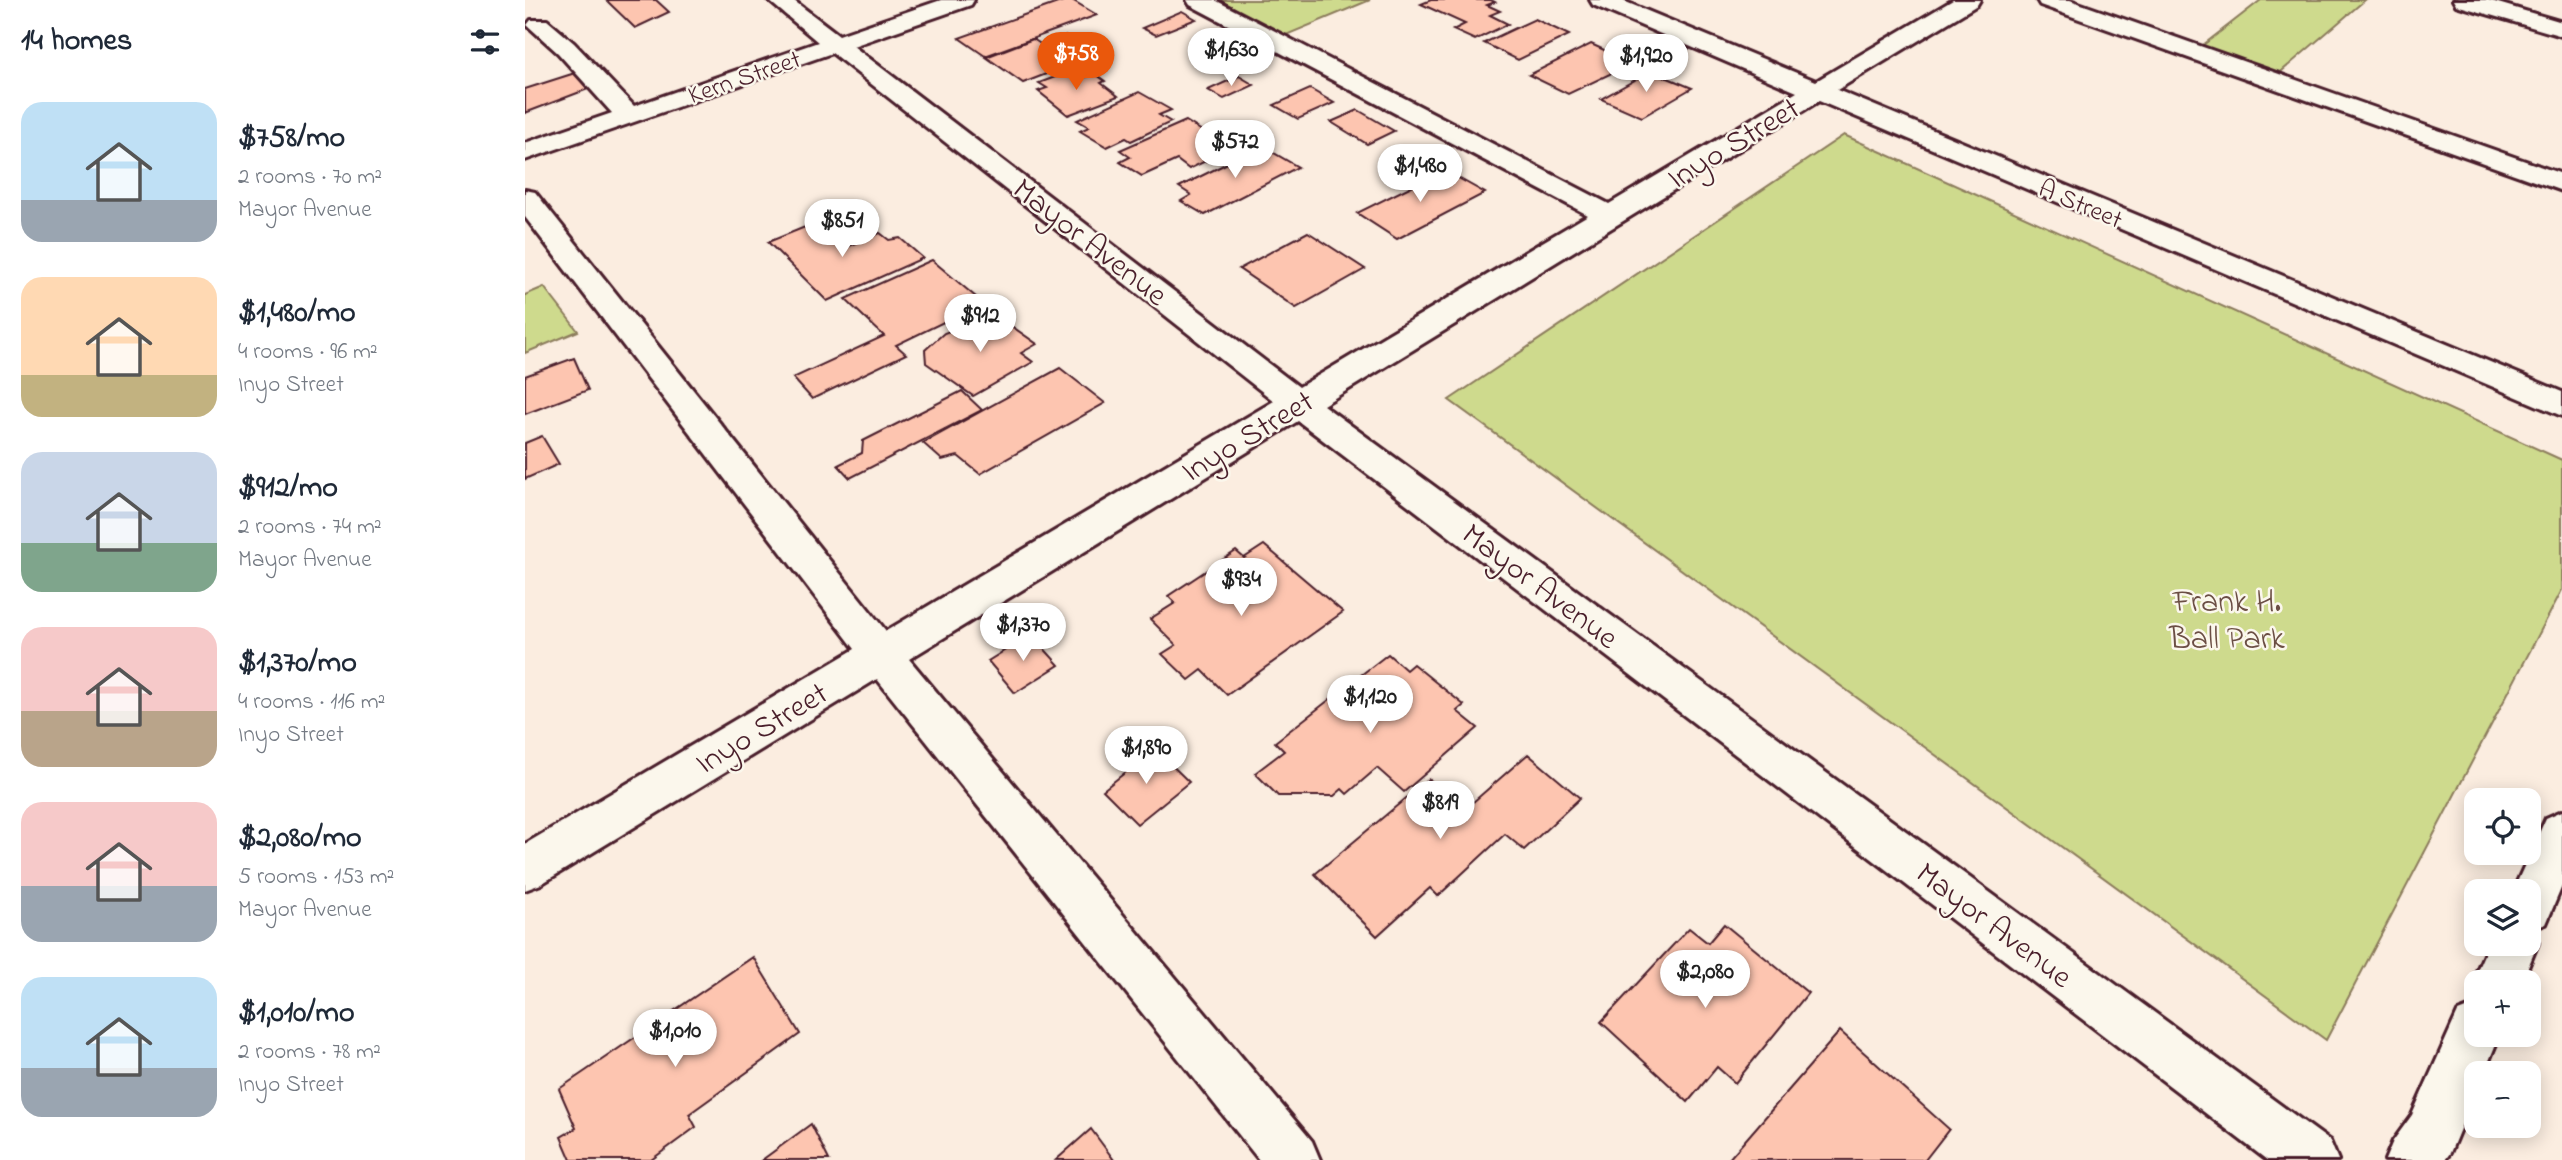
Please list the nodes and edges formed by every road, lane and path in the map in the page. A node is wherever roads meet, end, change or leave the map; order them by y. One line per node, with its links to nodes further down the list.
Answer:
1 (779, 0): 10 (street, Mayor Avenue)
2 (963, 0): 10 (street, Kern Street)
3 (1198, 0): 16 (street)
4 (1601, 0): 11 (street, A Street)
5 (1969, 0): 11 (street, Inyo Street)
6 (2048, 0): 14 (street)
7 (2464, 0): 9 (street)
8 (539, 24): 12 (street)
9 (2562, 29)
10 (838, 43): 12 (street, Kern Street); 17 (street, Mayor Avenue)
11 (1816, 92): 16 (street, Inyo Street); 18 (street, A Street)
12 (629, 116): 13 (street, Kern Street)
13 (525, 152)
14 (2562, 183)
15 (525, 198): 19 (street)
16 (1611, 216): 17 (street, Inyo Street)
17 (1299, 404): 19 (street, Inyo Street); 25 (street, Mayor Avenue)
18 (2562, 405)
19 (882, 655): 21 (street, Inyo Street); 24 (street)
20 (2562, 832): 22 (street)
21 (525, 869)
22 (2541, 880)
23 (2469, 1047): 26 (street)
24 (1293, 1160)
25 (2311, 1160)
26 (2412, 1160)

